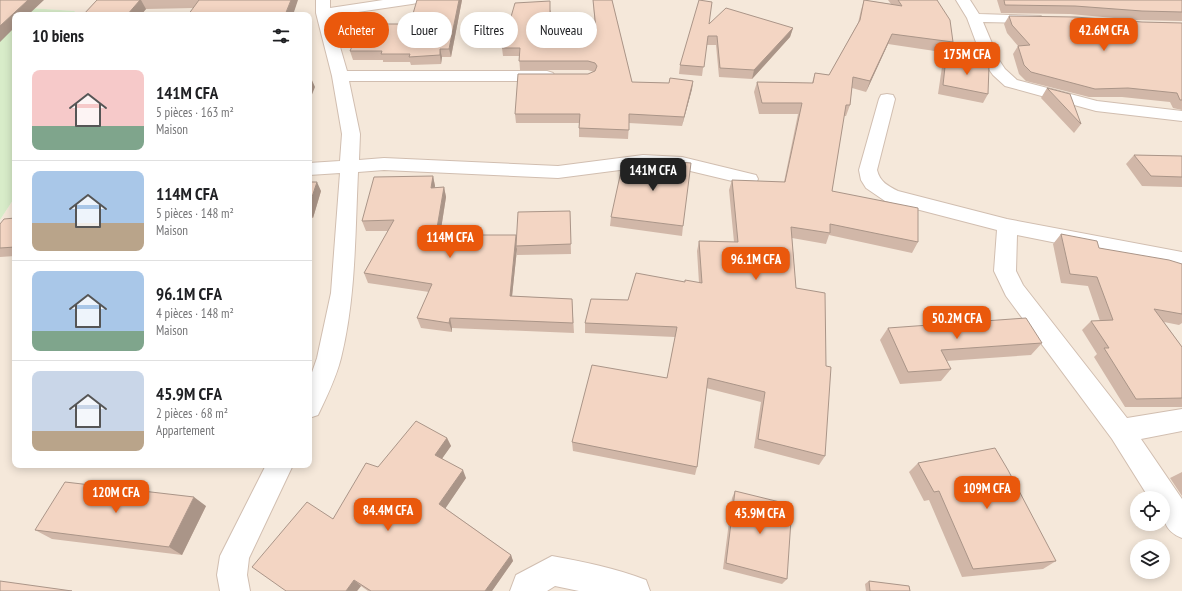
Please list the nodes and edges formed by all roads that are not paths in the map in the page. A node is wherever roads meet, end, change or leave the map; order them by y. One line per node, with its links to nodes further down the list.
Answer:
1 (412, 0): 3 (street)
2 (963, 0): 4 (street)
3 (323, 6): 6 (street)
4 (974, 18): 5 (street); 9 (street)
5 (1046, 20)
6 (340, 76): 7 (street); 10 (street)
7 (564, 76)
8 (887, 99): 13 (street)
9 (1182, 116)
10 (348, 166): 11 (street); 12 (street); 15 (street)
11 (312, 169)
12 (749, 179)
13 (1007, 226): 14 (street); 17 (street)
14 (1182, 260)
15 (312, 401)
16 (1182, 420): 17 (street)
17 (1121, 430): 19 (street)
18 (279, 468): 20 (street)
19 (1182, 524)
20 (235, 591)
21 (525, 591): 22 (street)
22 (635, 591)

